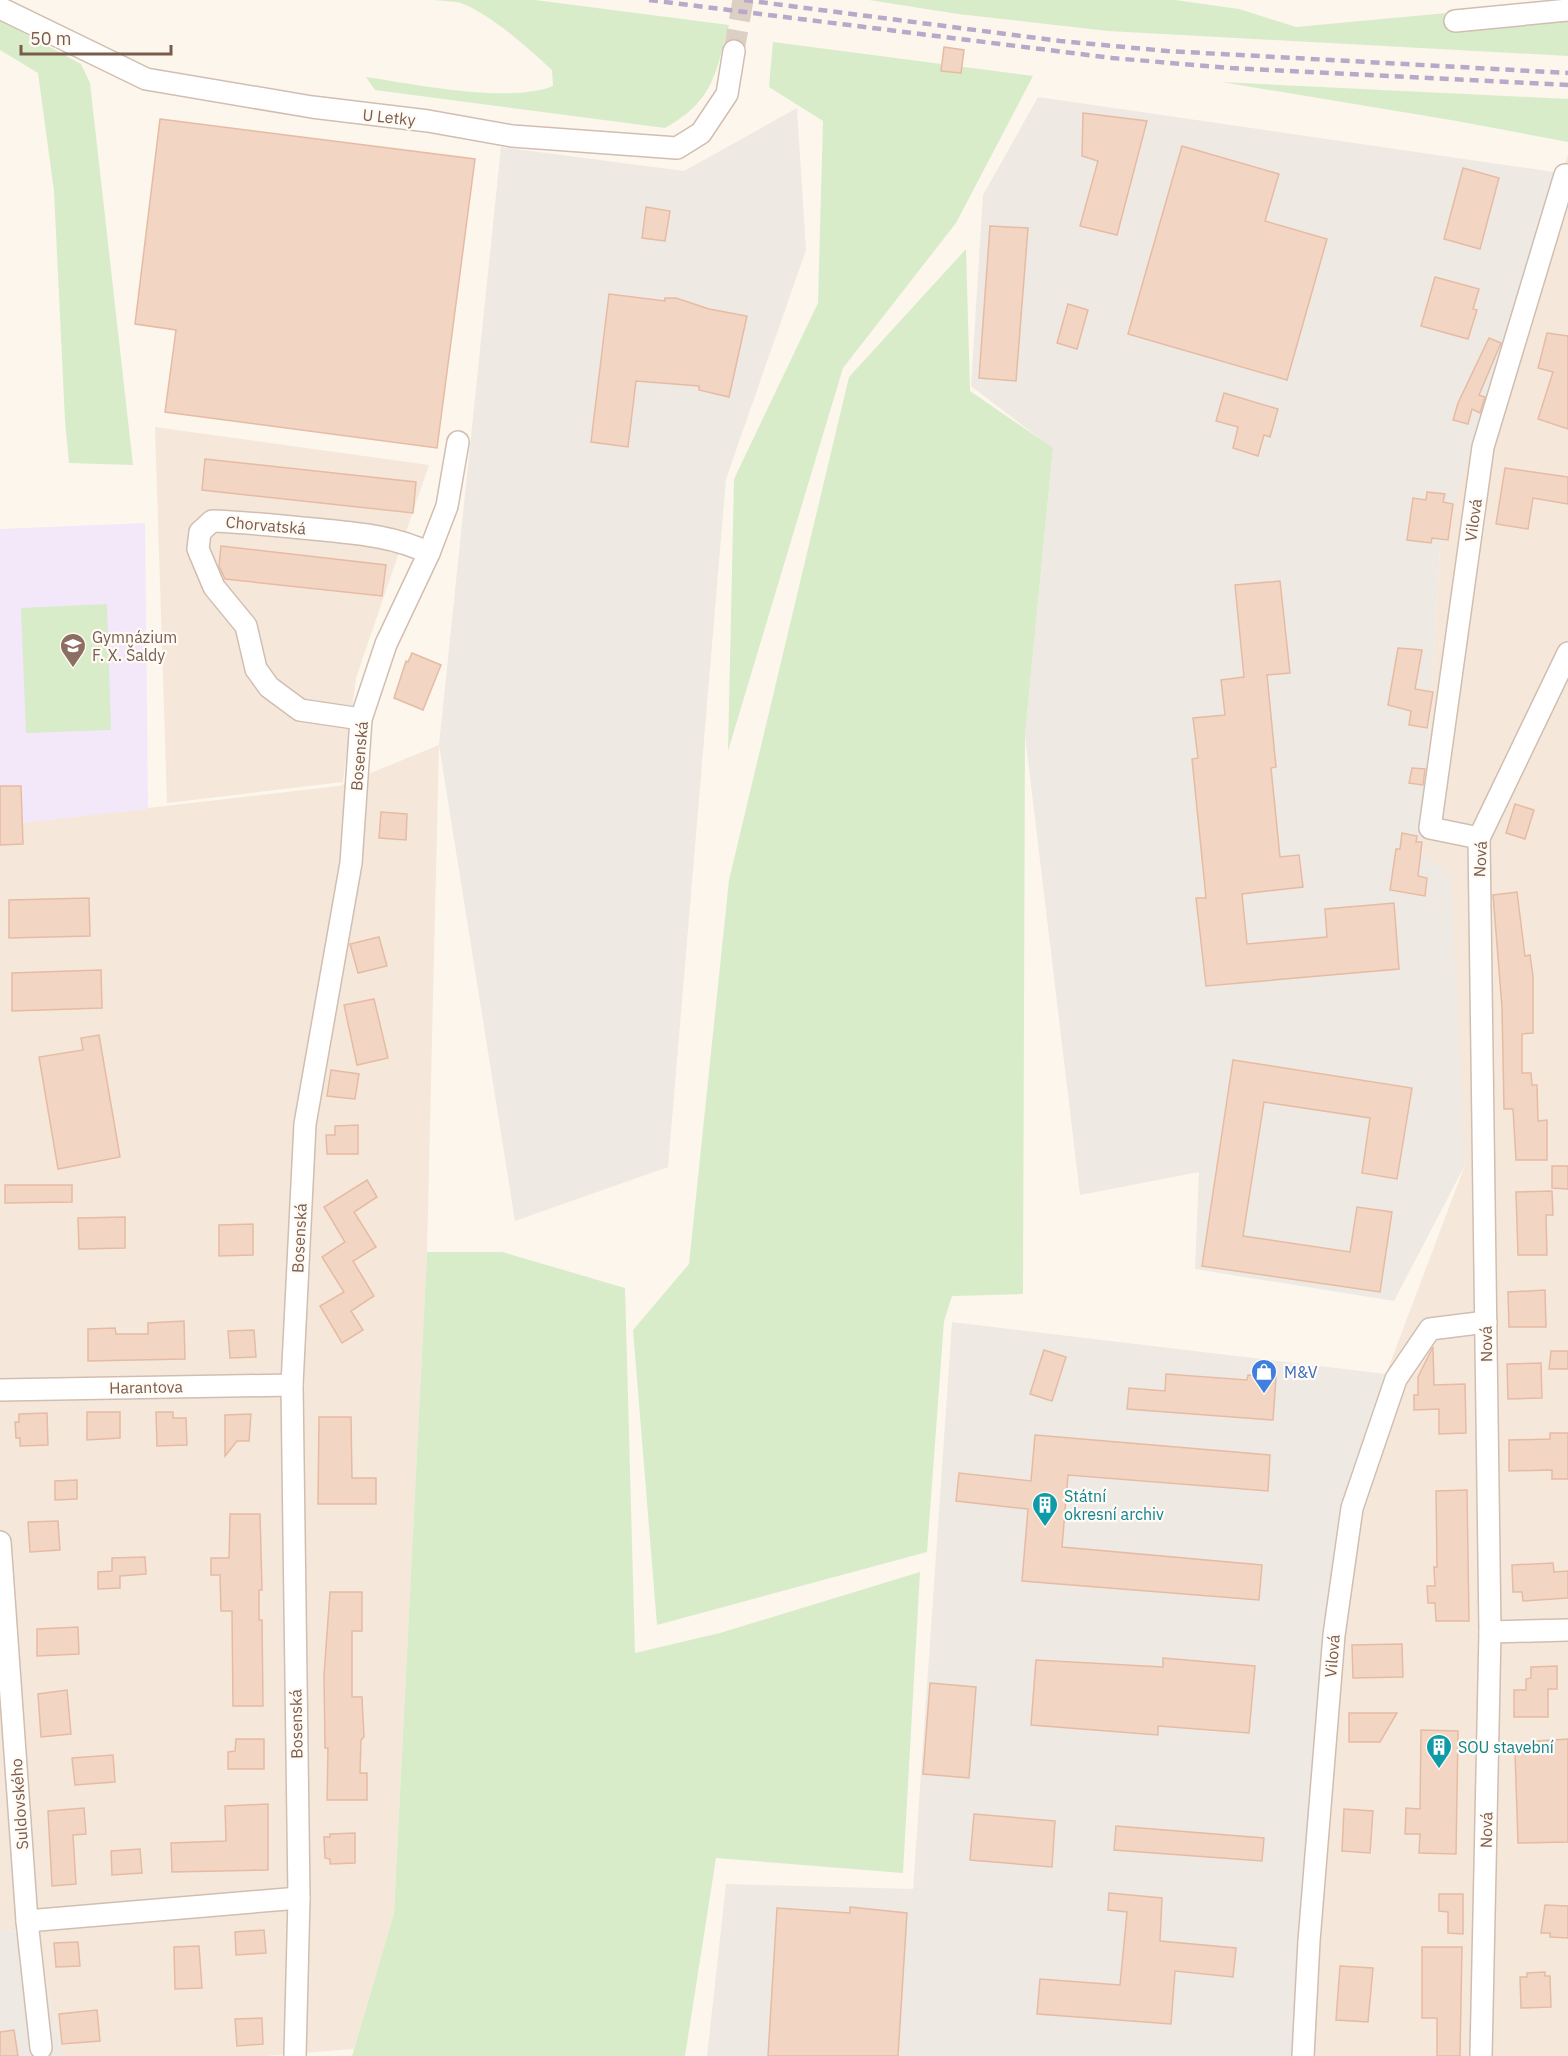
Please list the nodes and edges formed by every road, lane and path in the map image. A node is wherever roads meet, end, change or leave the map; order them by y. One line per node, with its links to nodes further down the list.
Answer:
1 (0, 8): 4 (street, U Letky)
2 (1568, 10): 3 (street)
3 (1455, 21)
4 (734, 51)
5 (1568, 175): 10 (street, Vilová)
6 (458, 442): 7 (street, Bosenská)
7 (429, 553): 9 (street, Bosenská); 9 (street, Chorvatská)
8 (1568, 653): 10 (street, Nová)
9 (361, 719): 12 (street, Bosenská)
10 (1479, 838): 11 (street, Nová)
11 (1486, 1322): 16 (street, Nová); 21 (street, Vilová)
12 (292, 1384): 13 (street, Harantova); 17 (street, Bosenská)
13 (0, 1390)
14 (0, 1542): 18 (street, Suldovského)
15 (1568, 1630): 16 (street)
16 (1490, 1632): 22 (street, Nová)
17 (299, 1898): 18 (street); 20 (street, Bosenská)
18 (27, 1921): 19 (street, Suldovského)
19 (41, 2048)
20 (295, 2056)
21 (1303, 2056)
22 (1481, 2056)

